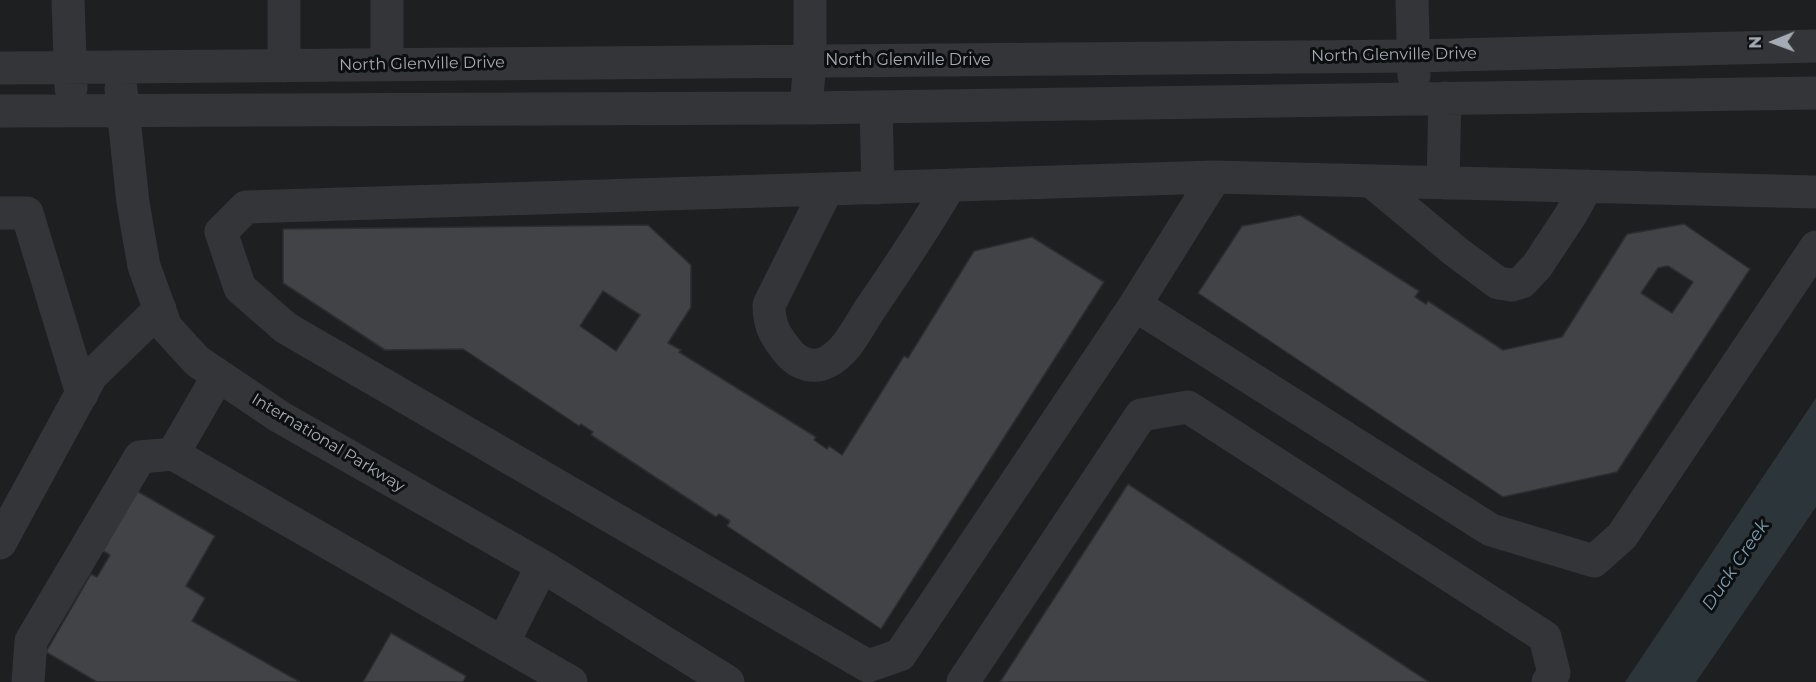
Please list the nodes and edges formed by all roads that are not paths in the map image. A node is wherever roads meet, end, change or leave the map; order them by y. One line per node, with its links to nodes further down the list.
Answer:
1 (68, 0): 11 (street)
2 (284, 0): 10 (street)
3 (387, 0): 9 (street)
4 (810, 0): 8 (street)
5 (1413, 0): 7 (street)
6 (1816, 46): 7 (street, North Glenville Drive)
7 (1414, 56): 8 (street, North Glenville Drive); 15 (street)
8 (810, 61): 9 (street, North Glenville Drive); 17 (street)
9 (387, 65): 10 (street, North Glenville Drive)
10 (284, 66): 12 (street, North Glenville Drive)
11 (70, 67): 12 (street, North Glenville Drive); 13 (street, North Glenville Drive); 20 (street)
12 (120, 67): 18 (street, International Parkway)
13 (0, 68)
14 (1816, 93): 15 (street)
15 (1430, 98): 16 (street); 23 (street)
16 (876, 107): 17 (street); 26 (street)
17 (806, 108): 18 (street)
18 (123, 110): 20 (street); 32 (street, International Parkway)
19 (0, 111): 20 (street)
20 (71, 111)
21 (1215, 177): 22 (street); 24 (street); 31 (street)
22 (1371, 181): 23 (street); 25 (street)
23 (1443, 183): 25 (street)
24 (950, 185): 26 (street); 27 (street)
25 (1587, 186): 28 (street)
26 (878, 188): 27 (street)
27 (827, 189): 31 (street)
28 (1816, 192)
29 (0, 213): 34 (street)
30 (1816, 247): 31 (street)
31 (1135, 305)
32 (160, 309): 33 (street, International Parkway); 34 (street)
33 (218, 375): 35 (street); 37 (street, International Parkway)
34 (82, 394): 36 (street)
35 (173, 454): 38 (street); 39 (street)
36 (0, 543)
37 (542, 566): 38 (street); 41 (street, International Parkway)
38 (503, 643): 40 (street)
39 (28, 682)
40 (571, 682)
41 (728, 682)
42 (963, 682): 43 (street)
43 (1548, 682)

